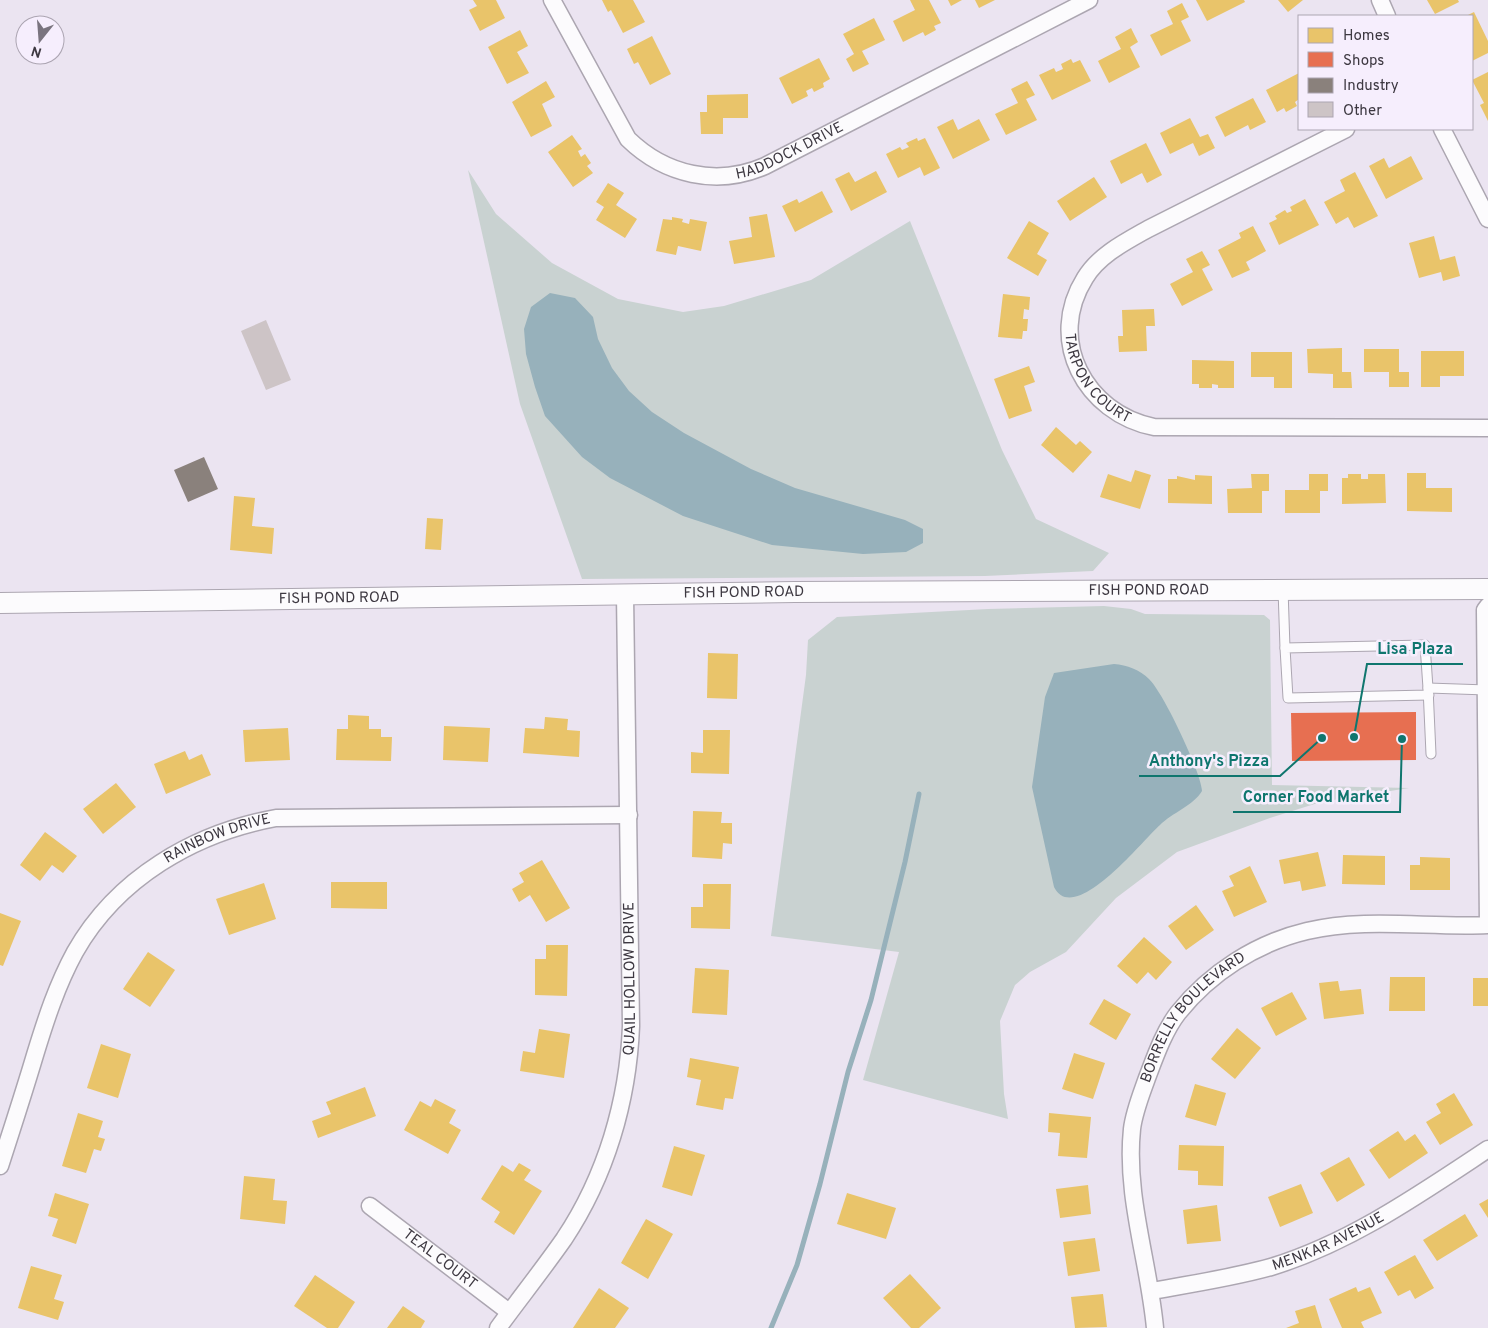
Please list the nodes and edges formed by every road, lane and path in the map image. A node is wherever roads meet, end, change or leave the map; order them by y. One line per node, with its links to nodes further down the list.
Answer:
1 (552, 0): 2 (street, HADDOCK DRIVE)
2 (1089, 0)
3 (1380, 0): 4 (street)
4 (1387, 15)
5 (1344, 130): 8 (street, TARPON COURT)
6 (1443, 130): 7 (street)
7 (1488, 219)
8 (1488, 428)
9 (1283, 589): 10 (street, FISH POND ROAD); 11 (street, FISH POND ROAD); 14 (lane)
10 (1488, 589)
11 (625, 595): 12 (street, FISH POND ROAD); 18 (street, QUAIL HOLLOW DRIVE)
12 (0, 603)
13 (1488, 606): 15 (street)
14 (1286, 648): 16 (lane); 16 (lane)
15 (1487, 690): 16 (lane); 19 (street)
16 (1429, 692): 17 (lane)
17 (1431, 754)
18 (628, 815): 21 (street, RAINBOW DRIVE); 24 (street, QUAIL HOLLOW DRIVE)
19 (1488, 925): 23 (street, BORRELLY BOULEVARD)
20 (1488, 1149): 23 (street, MENKAR AVENUE)
21 (0, 1166)
22 (370, 1206): 24 (street, TEAL COURT)
23 (1152, 1291): 26 (street, BORRELLY BOULEVARD)
24 (509, 1312): 25 (street, QUAIL HOLLOW DRIVE)
25 (498, 1328)
26 (1155, 1328)

